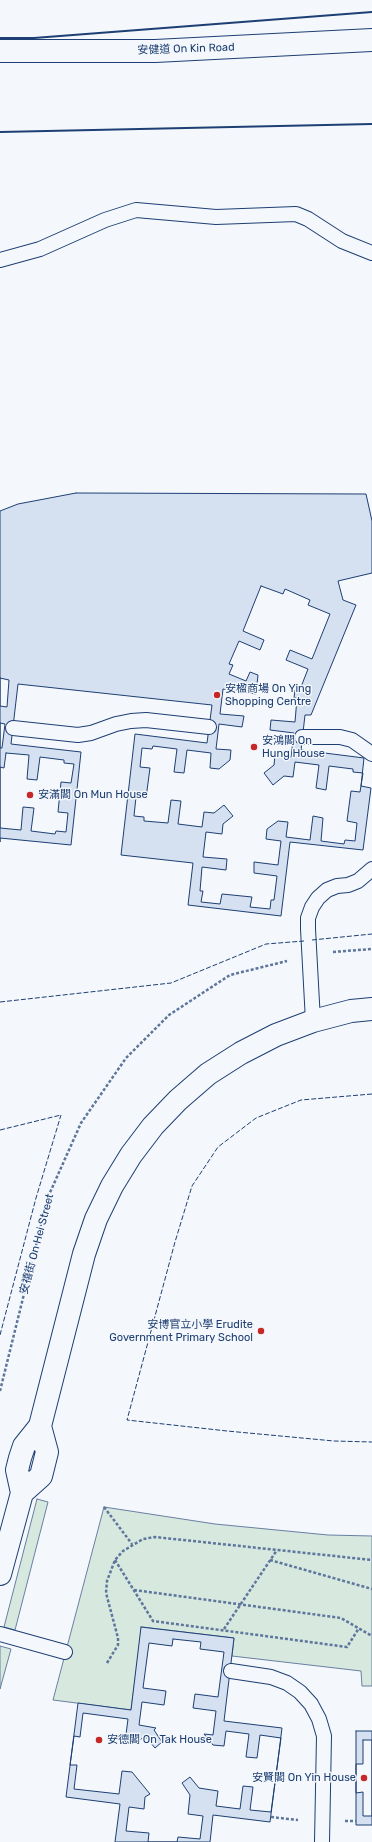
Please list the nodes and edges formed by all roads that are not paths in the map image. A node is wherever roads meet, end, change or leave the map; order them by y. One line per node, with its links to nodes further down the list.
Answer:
1 (372, 40): 2 (street, 安健道 On Kin Road)
2 (0, 51)
3 (372, 253): 4 (lane)
4 (0, 260)
5 (209, 727): 6 (lane)
6 (13, 728)
7 (302, 737): 8 (lane)
8 (372, 754)
9 (372, 870): 11 (lane)
10 (372, 1009): 11 (street)
11 (313, 1021): 12 (street)
12 (0, 1574)
13 (0, 1634): 14 (lane)
14 (65, 1652)
15 (231, 1672): 16 (lane)
16 (322, 1842)

